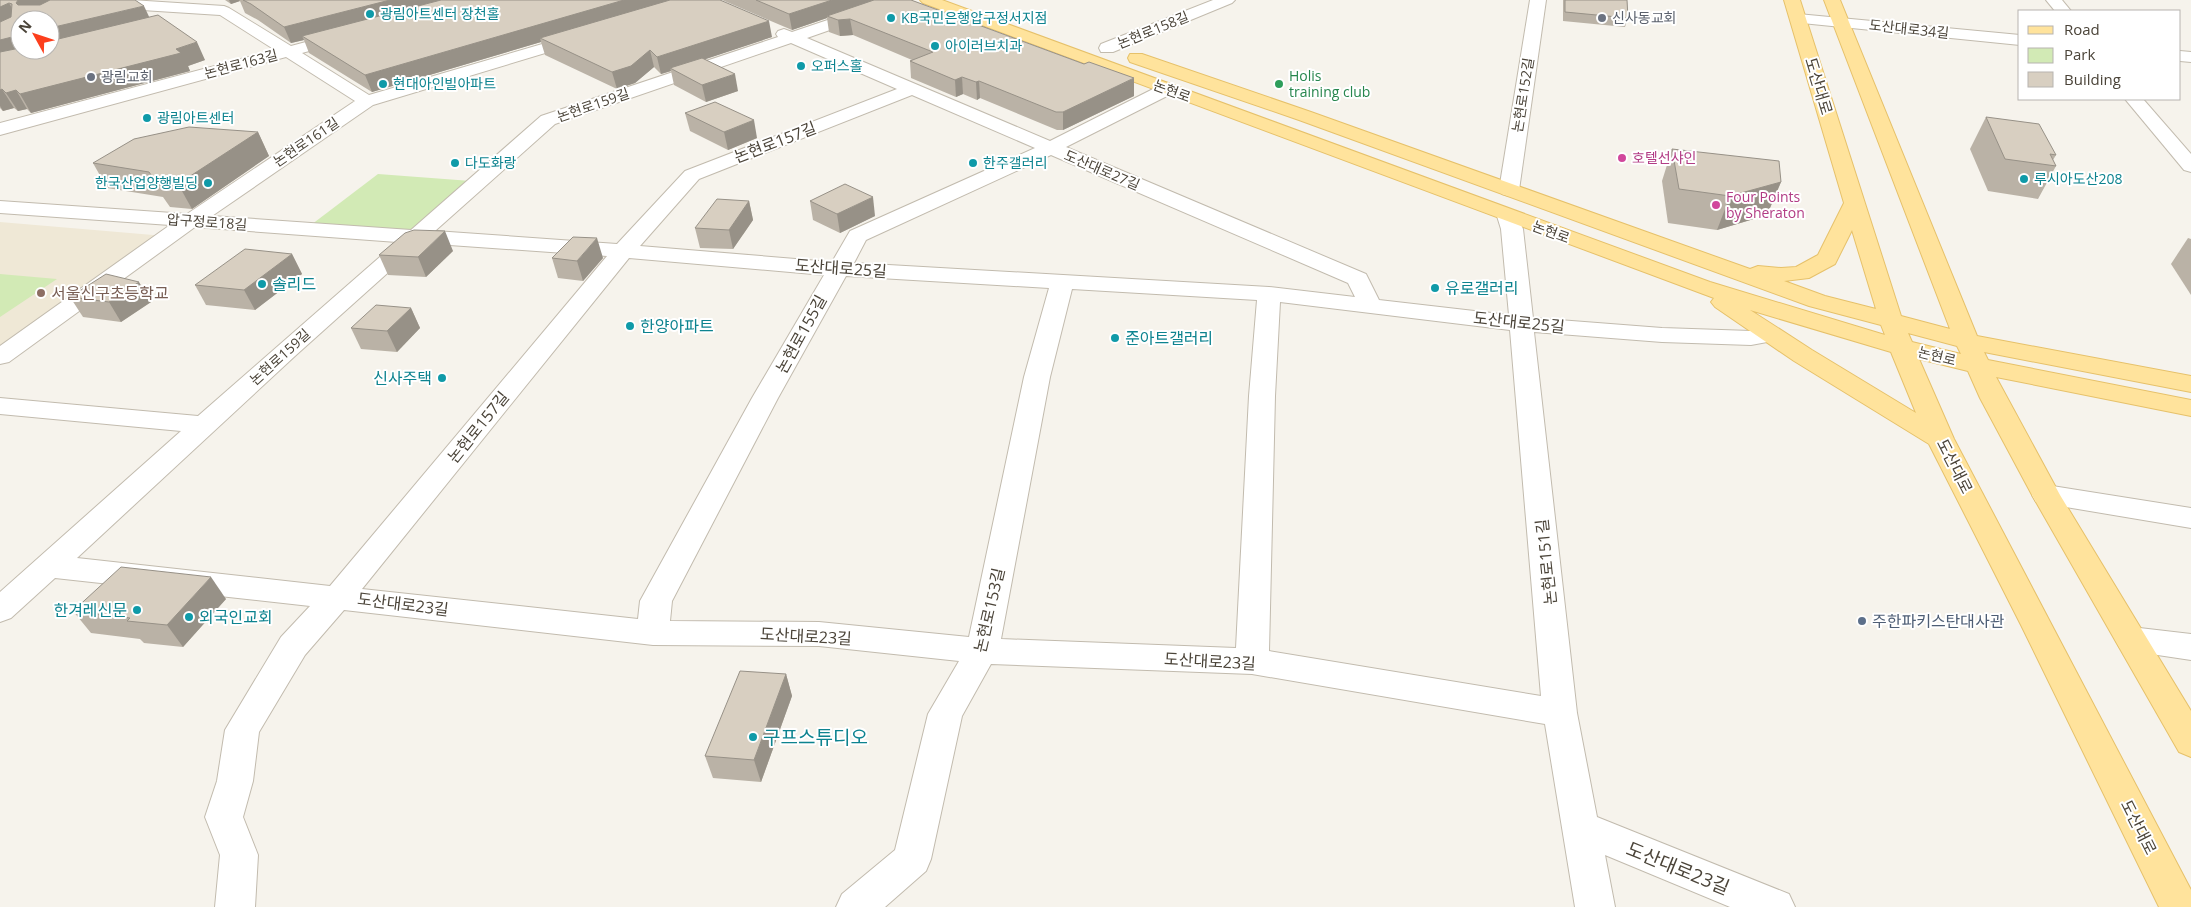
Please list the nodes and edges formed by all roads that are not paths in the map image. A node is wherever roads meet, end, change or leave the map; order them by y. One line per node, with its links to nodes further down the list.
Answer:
1 (73, 0): 12 (street); 14 (street)
2 (902, 0): 21 (street, 논현로159길)
3 (928, 0): 26 (main road, 논현로)
4 (968, 0): 23 (main road, 논현로)
5 (1192, 0): 10 (street)
6 (1538, 0): 33 (street, 논현로152길)
7 (1792, 0): 15 (main road, 도산대로)
8 (1832, 0): 16 (main road)
9 (2054, 0): 13 (street)
10 (1219, 3): 23 (street, 논현로158길)
11 (243, 7): 14 (street)
12 (56, 10)
13 (2062, 10)
14 (224, 11): 17 (street); 24 (street)
15 (1798, 19): 16 (street, 도산대로34길); 32 (main road, 도산대로)
16 (1841, 22): 22 (street, 도산대로34길); 47 (main road)
17 (178, 23)
18 (766, 26): 21 (street, 도산대로27길)
19 (599, 32): 28 (street, 논현로161길)
20 (354, 34): 24 (street, 논현로163길)
21 (793, 37): 25 (street, 도산대로27길); 36 (street, 논현로159길)
22 (2018, 40)
23 (1107, 48): 33 (main road, 논현로)
24 (289, 51): 28 (street); 29 (street, 논현로163길)
25 (912, 89): 30 (street, 도산대로27길); 37 (street, 논현로157길)
26 (1167, 89): 30 (street, 논현로155길); 33 (main road, 논현로)
27 (2135, 100): 31 (street)
28 (367, 101): 35 (street, 논현로161길)
29 (0, 129)
30 (1050, 148): 38 (street, 논현로155길); 43 (street, 도산대로27길)
31 (2191, 166)
32 (1855, 202): 39 (main road); 45 (main road, 도산대로)
33 (1508, 203): 39 (main road, 논현로); 41 (main road, 논현로); 44 (street, 논현로151길)
34 (0, 207): 35 (street, 압구정로18길)
35 (190, 221): 36 (street, 압구정로18길); 48 (street, 논현로161길)
36 (414, 238): 37 (street, 도산대로25길); 52 (street, 논현로159길)
37 (623, 251): 38 (street, 도산대로25길); 57 (street, 논현로157길)
38 (837, 269): 40 (street, 도산대로25길); 59 (street, 논현로155길)
39 (1730, 270): 45 (main road, 논현로)
40 (1062, 282): 42 (street, 도산대로25길); 62 (street, 논현로153길)
41 (1702, 287): 45 (main road, 논현로); 46 (main road)
42 (1269, 294): 43 (street, 도산대로25길); 63 (street)
43 (1370, 305): 44 (street, 도산대로25길)
44 (1521, 324): 46 (street, 도산대로25길); 64 (street, 논현로151길)
45 (1897, 334): 47 (main road, 논현로); 53 (main road, 도산대로)
46 (1769, 335): 53 (main road)
47 (1972, 354): 49 (main road, 논현로); 51 (main road, 논현로); 54 (main road)
48 (0, 357)
49 (2191, 384)
50 (0, 406): 52 (street)
51 (2191, 408)
52 (205, 426): 56 (street, 논현로159길)
53 (1940, 439): 71 (main road, 도산대로)
54 (2046, 495): 55 (street); 60 (main road)
55 (2191, 518)
56 (50, 566): 57 (street, 도산대로23길); 58 (street, 논현로159길)
57 (338, 597): 59 (street, 도산대로23길); 67 (street, 논현로157길)
58 (0, 610)
59 (652, 633): 62 (street, 도산대로23길)
60 (2131, 638): 61 (street); 65 (main road)
61 (2191, 647)
62 (982, 651): 63 (street, 도산대로23길); 68 (street, 논현로153길)
63 (1252, 661): 64 (street, 도산대로23길)
64 (1560, 713): 66 (street, 논현로151길)
65 (2191, 742)
66 (1582, 828): 69 (street, 논현로151길); 70 (street, 도산대로23길)
67 (235, 907)
68 (856, 907)
69 (1596, 907)
70 (1775, 907)
71 (2179, 907)

